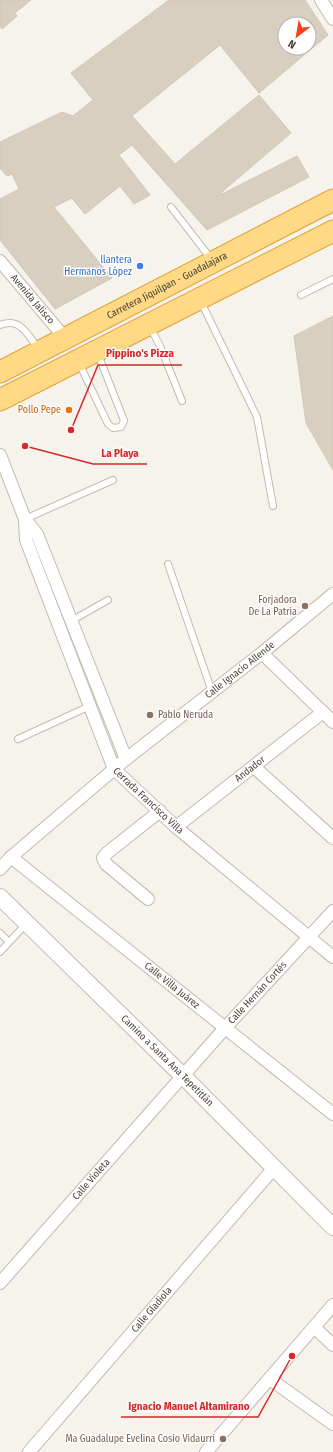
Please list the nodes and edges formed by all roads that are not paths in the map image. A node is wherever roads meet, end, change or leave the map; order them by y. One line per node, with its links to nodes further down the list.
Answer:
1 (321, 0): 2 (street)
2 (333, 19)
3 (333, 200): 7 (highway, Carretera Jiquilpan - Guadalajara)
4 (171, 207): 7 (lane)
5 (333, 231): 10 (highway)
6 (0, 261): 13 (street, Avenida Jalisco)
7 (213, 262): 13 (highway, Carretera Jiquilpan - Guadalajara)
8 (333, 279): 9 (lane)
9 (301, 295)
10 (199, 299): 11 (highway); 22 (lane)
11 (148, 324): 15 (highway); 19 (lane)
12 (0, 325): 14 (lane)
13 (65, 338): 14 (highway, Carretera Jiquilpan - Guadalajara)
14 (40, 351): 17 (highway, Carretera Jiquilpan - Guadalajara)
15 (97, 351): 16 (highway); 16 (lane)
16 (78, 360): 18 (highway)
17 (0, 372)
18 (0, 400)
19 (182, 400)
20 (0, 455): 23 (street, Cerrada Francisco Villa)
21 (113, 480): 23 (lane)
22 (273, 506)
23 (25, 519): 27 (street, Cerrada Francisco Villa); 30 (street, Cerrada Francisco Villa)
24 (168, 564): 29 (lane)
25 (333, 594): 28 (street, Calle Ignacio Allende)
26 (108, 600): 27 (lane)
27 (71, 621): 34 (street, Cerrada Francisco Villa)
28 (262, 652): 29 (street, Calle Ignacio Allende); 31 (street)
29 (212, 692): 34 (street, Calle Ignacio Allende)
30 (90, 706): 33 (lane); 36 (street, Cerrada Francisco Villa)
31 (323, 712): 32 (street); 35 (street, Andador)
32 (333, 722)
33 (18, 739)
34 (126, 759): 36 (street, Calle Ignacio Allende)
35 (254, 767): 38 (street, Andador); 39 (street)
36 (114, 769): 37 (street, Cerrada Francisco Villa); 40 (street, Calle Ignacio Allende)
37 (160, 811): 38 (street, Cerrada Francisco Villa); 43 (street)
38 (176, 827): 47 (street, Cerrada Francisco Villa)
39 (333, 838)
40 (11, 857): 41 (street, Calle Ignacio Allende); 51 (street, Calle Villa Juárez)
41 (0, 869)
42 (0, 897): 45 (street, Camino a Santa Ana Tepetitlán)
43 (148, 899)
44 (333, 911): 47 (street, Calle Hernán Cortés)
45 (26, 924): 48 (lane); 52 (street, Camino a Santa Ana Tepetitlán)
46 (0, 933): 48 (lane)
47 (309, 937): 50 (street, Cerrada Francisco Villa); 51 (street, Calle Hernán Cortés)
48 (9, 942): 49 (lane)
49 (0, 952)
50 (333, 957)
51 (225, 1028): 52 (street, Calle Hernán Cortés); 53 (street, Calle Villa Juárez)
52 (183, 1076): 54 (street, Camino a Santa Ana Tepetitlán); 56 (street, Calle Violeta)
53 (333, 1114)
54 (274, 1168): 55 (street, Camino a Santa Ana Tepetitlán); 62 (street, Calle Gladiola)
55 (333, 1226)
56 (0, 1283)
57 (333, 1305): 58 (street)
58 (314, 1328): 59 (street); 60 (street)
59 (333, 1345)
60 (270, 1378): 61 (street); 63 (street)
61 (333, 1424)
62 (29, 1452)
63 (206, 1452)

